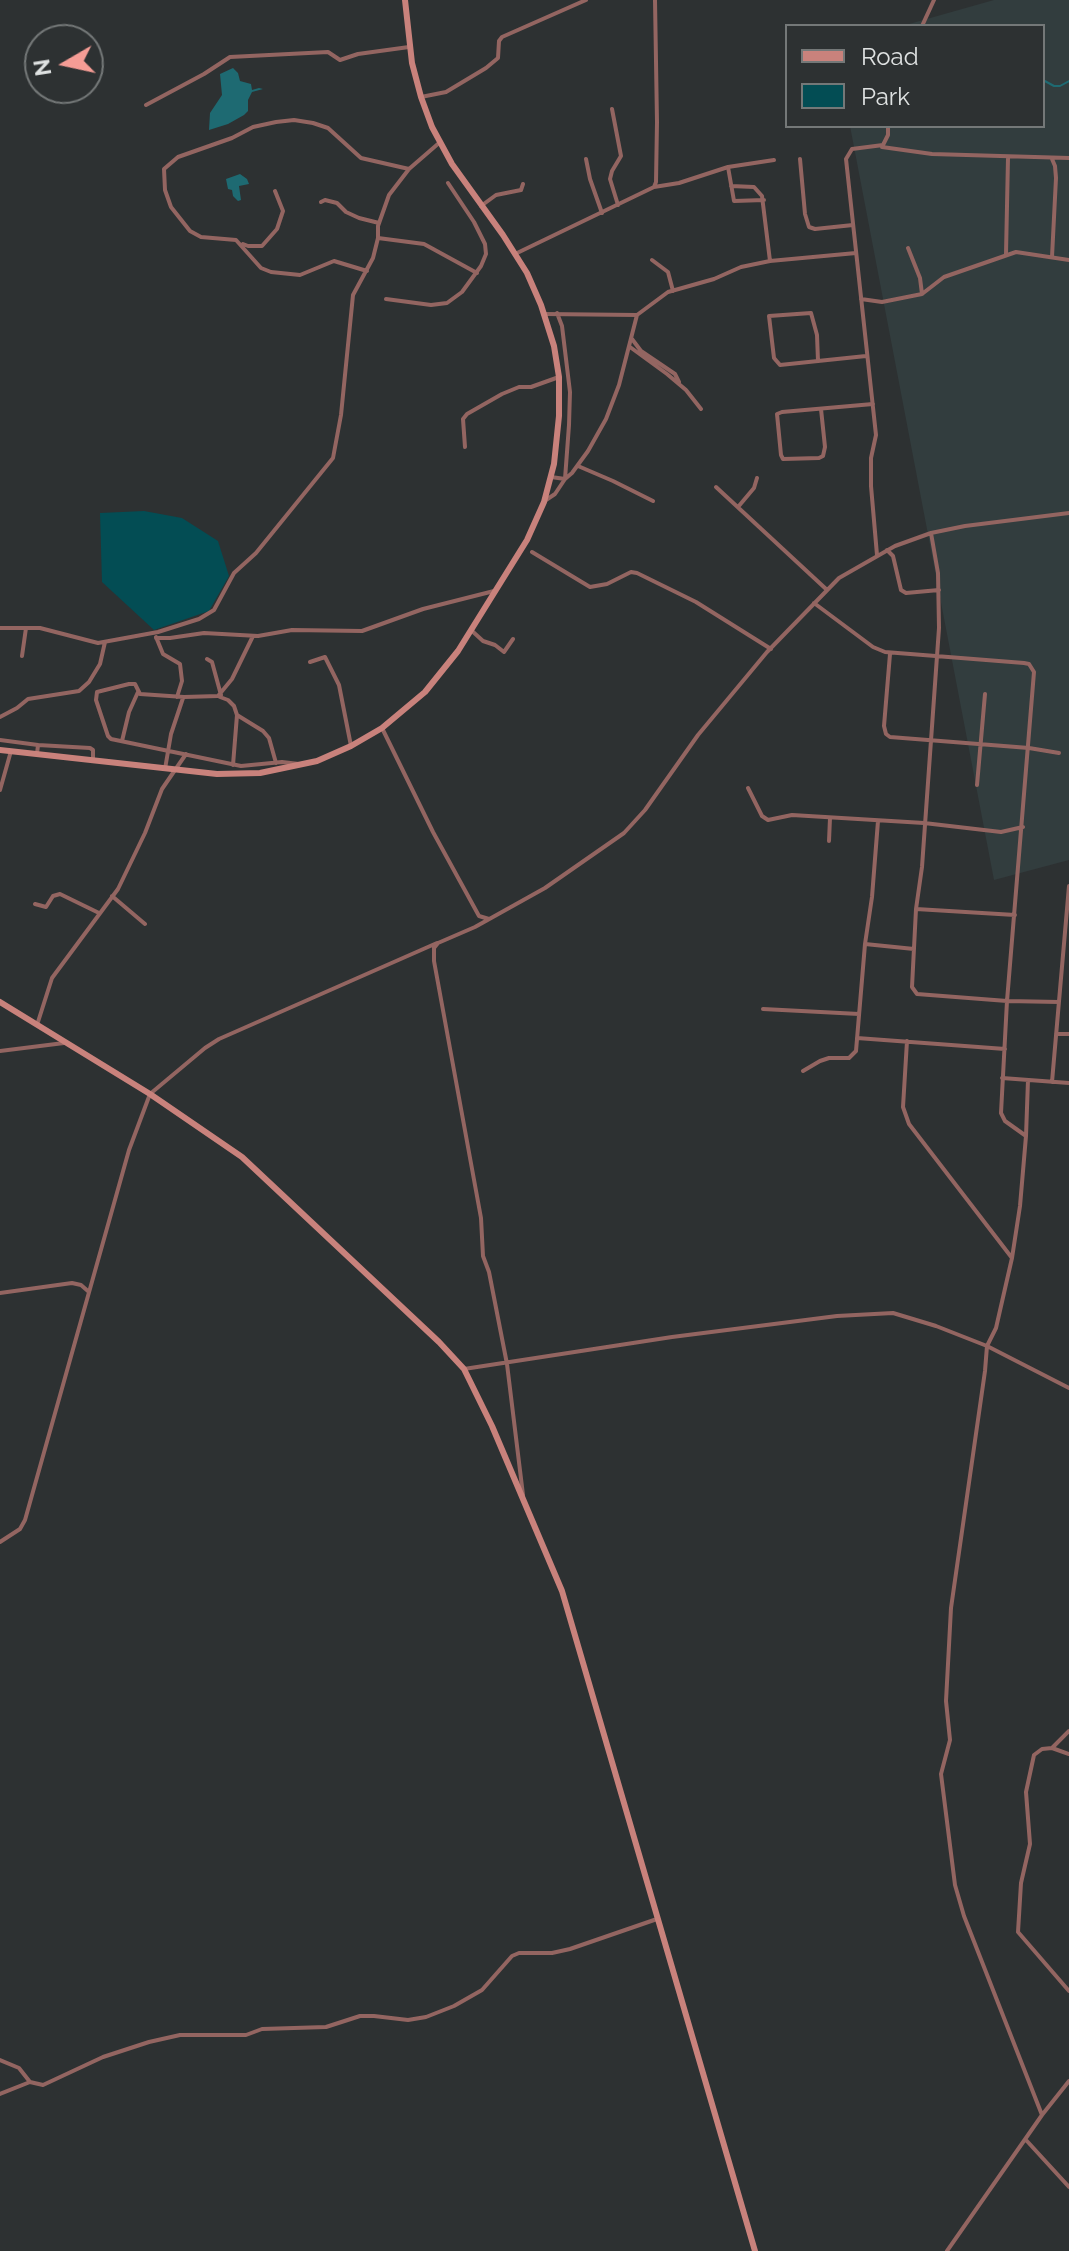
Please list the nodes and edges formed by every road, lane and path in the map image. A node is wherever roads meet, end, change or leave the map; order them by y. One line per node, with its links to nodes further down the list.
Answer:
1 (405, 0): 6 (street)
2 (586, 0): 7 (street)
3 (655, 0): 24 (street)
4 (934, 0): 5 (street)
5 (923, 24)
6 (409, 47): 7 (street); 8 (street)
7 (421, 97): 11 (street)
8 (146, 105)
9 (612, 109): 28 (street)
10 (888, 128): 12 (street)
11 (439, 143): 20 (street); 29 (street)
12 (880, 147): 13 (street); 32 (street)
13 (1008, 158): 17 (street); 38 (street)
14 (1069, 158): 17 (street)
15 (586, 159): 30 (street)
16 (800, 159): 32 (street)
17 (1052, 159): 39 (street)
18 (774, 160): 19 (street)
19 (728, 167): 23 (street); 24 (street)
20 (409, 169): 31 (street); 34 (street)
21 (448, 183): 44 (street)
22 (523, 184): 29 (street)
23 (731, 186): 26 (street); 26 (street)
24 (654, 187): 28 (street)
25 (275, 191): 34 (street)
26 (764, 200): 42 (street)
27 (321, 202): 31 (street)
28 (618, 205): 30 (street)
29 (481, 206): 37 (street)
30 (602, 213): 37 (street)
31 (379, 223): 33 (street)
32 (854, 225): 36 (street)
33 (378, 238): 43 (street); 44 (street)
34 (240, 243): 43 (street)
35 (908, 248): 46 (street)
36 (856, 253): 42 (street); 48 (street)
37 (515, 254): 50 (street)
38 (1006, 254): 39 (street); 46 (street)
39 (1052, 257): 41 (street)
40 (652, 260): 45 (street)
41 (1069, 260)
42 (770, 261): 45 (street)
43 (367, 271): 82 (street)
44 (477, 273): 47 (street)
45 (673, 291): 51 (street)
46 (922, 294): 48 (street)
47 (386, 299)
48 (861, 299): 54 (street)
49 (557, 313): 50 (street); 51 (street); 65 (street)
50 (544, 314): 56 (street)
51 (637, 315): 52 (street)
52 (632, 339): 53 (street); 57 (street)
53 (630, 347): 57 (street); 62 (street)
54 (866, 356): 55 (street); 58 (street)
55 (818, 361): 55 (street)
56 (559, 377): 61 (street); 63 (street)
57 (680, 385): 59 (street)
58 (873, 404): 60 (street); 74 (street)
59 (701, 409)
60 (821, 409): 60 (street)
61 (465, 447)
62 (578, 466): 65 (street); 67 (street)
63 (551, 477): 65 (street); 68 (street)
64 (757, 478): 69 (street)
65 (565, 479): 68 (street)
66 (716, 487): 69 (street)
67 (653, 501)
68 (544, 502): 76 (street)
69 (738, 507): 75 (street)
70 (1069, 513): 71 (street)
71 (931, 533): 72 (street); 77 (street)
72 (887, 550): 74 (street); 77 (street)
73 (532, 552): 86 (street)
74 (877, 555): 75 (street)
75 (826, 589): 78 (street)
76 (496, 590): 81 (street); 83 (street)
77 (939, 590): 89 (street)
78 (814, 603): 86 (street); 87 (street)
79 (0, 628): 80 (street)
80 (26, 628): 85 (street); 88 (street)
81 (471, 630): 84 (street); 101 (street)
82 (155, 636): 83 (street); 85 (street); 96 (street)
83 (253, 636): 95 (street)
84 (513, 639)
85 (105, 642): 92 (street)
86 (771, 649): 136 (street)
87 (890, 654): 89 (street); 104 (street)
88 (22, 656)
89 (937, 657): 104 (street); 108 (street)
90 (207, 659): 95 (street)
91 (310, 662): 107 (street)
92 (89, 682): 98 (street); 100 (street)
93 (138, 692): 96 (street); 98 (street); 103 (street)
94 (985, 694): 106 (street)
95 (220, 695): 97 (street); 99 (street)
96 (177, 697): 97 (street)
97 (184, 697): 110 (street)
98 (96, 700): 103 (street)
99 (237, 715): 116 (street); 117 (street)
100 (0, 717)
101 (382, 728): 107 (street); 135 (street)
102 (0, 740): 105 (street)
103 (122, 741): 110 (street)
104 (931, 741): 106 (street); 126 (street)
105 (38, 745): 113 (street); 115 (street)
106 (981, 745): 108 (street); 121 (street)
107 (351, 746): 118 (street)
108 (1029, 748): 112 (street); 127 (street)
109 (0, 750): 111 (street)
110 (167, 750): 114 (street); 119 (street)
111 (11, 751): 113 (street); 123 (street)
112 (1059, 753)
113 (37, 754): 115 (street)
114 (186, 754): 117 (street); 120 (street)
115 (93, 761): 119 (street)
116 (276, 763): 117 (street); 118 (street)
117 (233, 765)
118 (303, 765): 120 (street)
119 (165, 769): 120 (street)
120 (175, 770): 130 (street)
121 (977, 785)
122 (748, 788): 124 (street)
123 (0, 790)
124 (830, 818): 125 (street); 128 (street)
125 (878, 821): 126 (street); 141 (street)
126 (924, 823): 127 (street); 132 (street)
127 (1023, 827): 134 (street)
128 (829, 841)
129 (1069, 886): 137 (street)
130 (112, 896): 133 (street); 138 (street)
131 (35, 904): 133 (street)
132 (916, 909): 134 (street); 142 (street)
133 (99, 913): 148 (street)
134 (1015, 915): 143 (street)
135 (479, 916): 136 (street); 139 (street)
136 (491, 919): 139 (street)
137 (1068, 920): 145 (street)
138 (145, 924)
139 (475, 927): 140 (street)
140 (438, 943): 161 (street); 167 (street)
141 (865, 944): 142 (street); 147 (street)
142 (914, 949): 143 (street)
143 (1007, 1001): 145 (street); 154 (street)
144 (0, 1002): 148 (street)
145 (1059, 1002): 149 (street)
146 (763, 1009): 147 (street)
147 (859, 1014): 151 (street)
148 (37, 1025): 153 (street)
149 (1056, 1034): 150 (street); 159 (street)
150 (1069, 1034)
151 (857, 1038): 152 (street); 156 (street)
152 (907, 1041): 154 (street); 163 (street)
153 (64, 1043): 155 (street); 161 (street)
154 (1005, 1049): 157 (street)
155 (0, 1051)
156 (803, 1071)
157 (1002, 1078): 158 (street); 162 (street)
158 (1028, 1080): 159 (street); 162 (street)
159 (1052, 1082): 160 (street)
160 (1069, 1083)
161 (150, 1094): 164 (street); 168 (street)
162 (1026, 1136): 163 (street)
163 (1012, 1258): 166 (street)
164 (89, 1292): 165 (street); 171 (street)
165 (0, 1293)
166 (987, 1346): 167 (street); 169 (street); 181 (street)
167 (507, 1364): 168 (street); 170 (street)
168 (464, 1369): 170 (street)
169 (1069, 1388)
170 (524, 1505): 175 (street)
171 (0, 1542)
172 (1069, 1731): 173 (street)
173 (1052, 1748): 174 (street); 176 (street)
174 (1069, 1754)
175 (657, 1919): 179 (street); 184 (street)
176 (1069, 1991)
177 (0, 2060): 179 (street)
178 (1069, 2081): 181 (street)
179 (30, 2082): 180 (street)
180 (0, 2094)
181 (1042, 2115): 182 (street)
182 (1026, 2140): 183 (street); 185 (street)
183 (1069, 2187)
184 (755, 2251)
185 (947, 2251)

